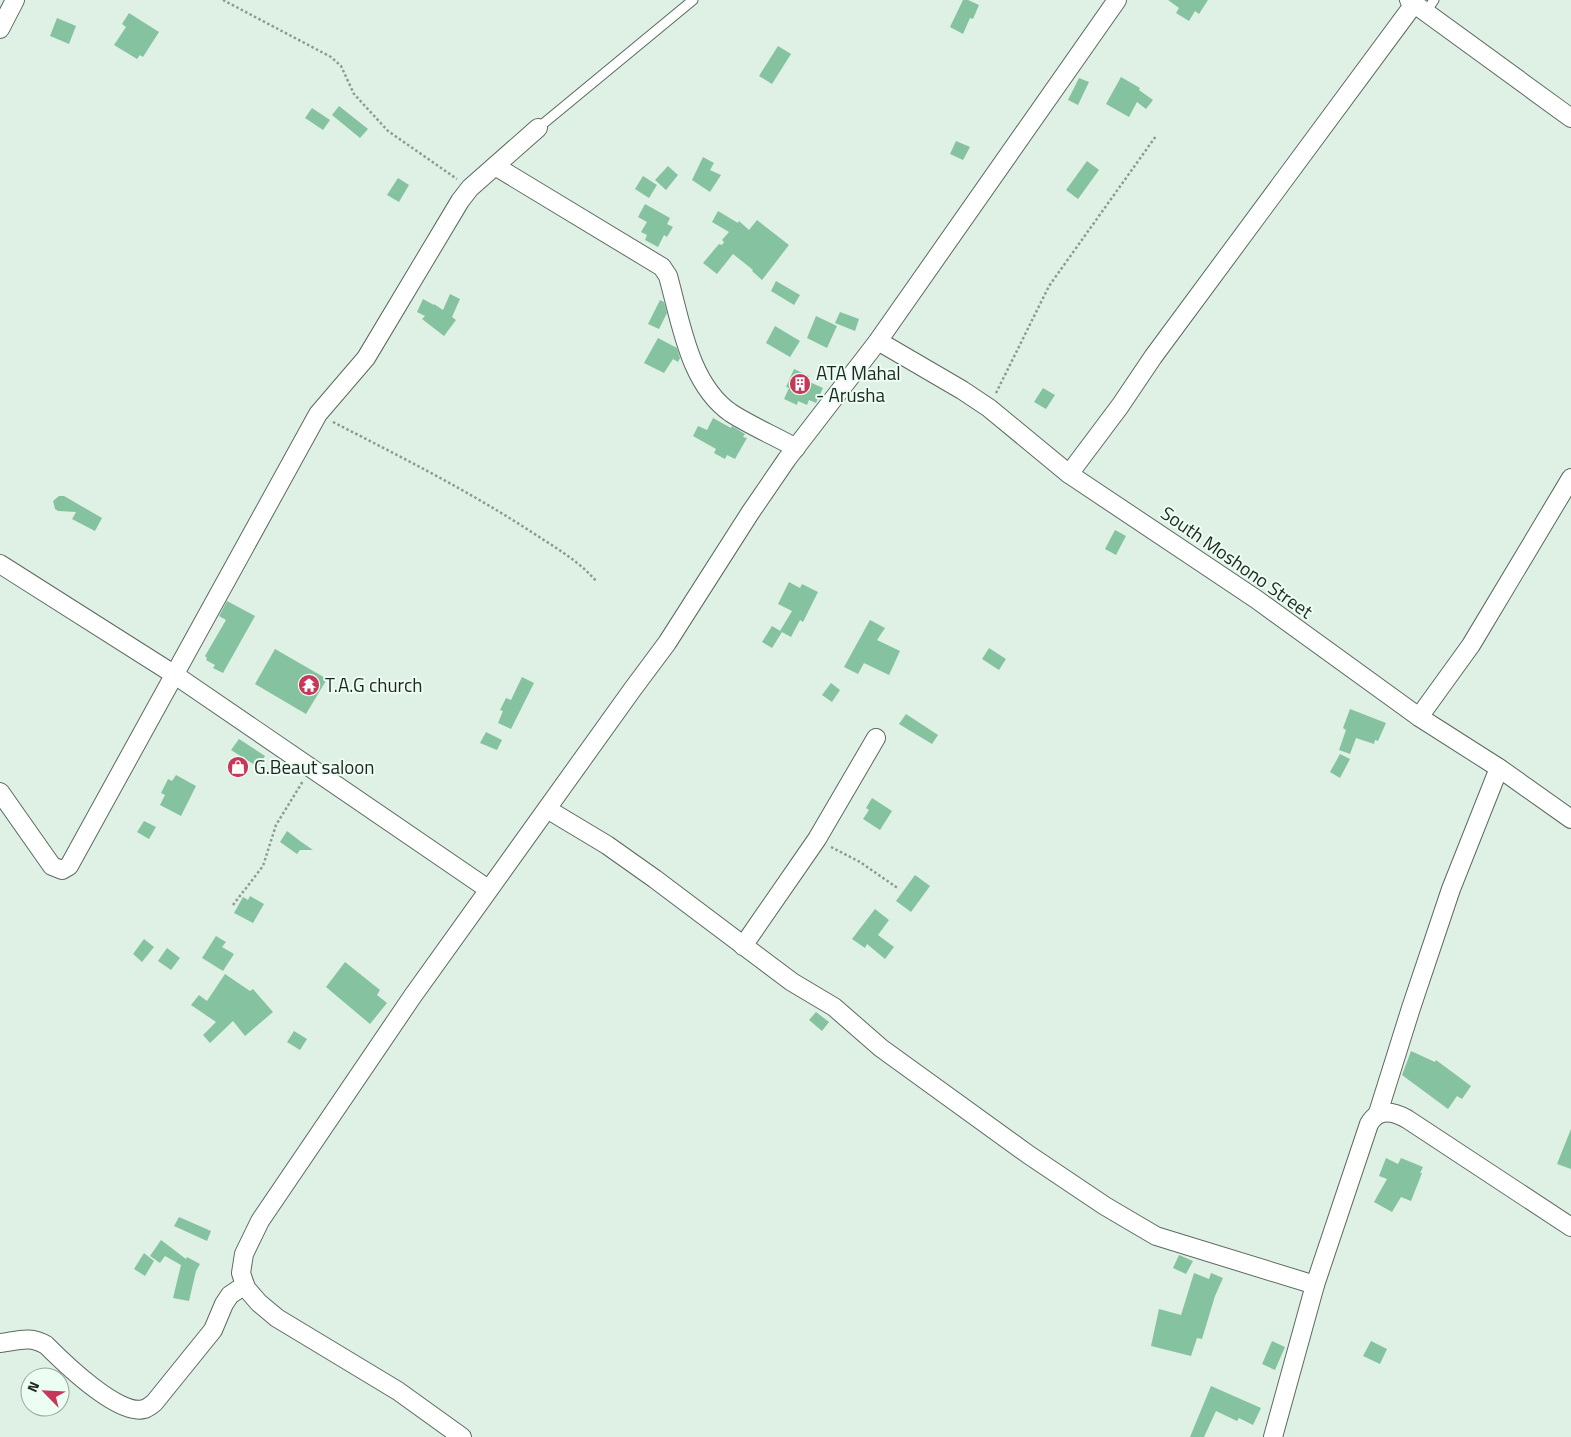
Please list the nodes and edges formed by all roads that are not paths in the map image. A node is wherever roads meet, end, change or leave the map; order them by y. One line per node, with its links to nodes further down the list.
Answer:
1 (15, 0): 5 (street)
2 (693, 0): 7 (lane)
3 (1117, 0): 9 (street)
4 (1421, 4): 6 (street); 11 (street)
5 (0, 29)
6 (1571, 118)
7 (538, 128): 8 (street)
8 (495, 166): 10 (street); 14 (street)
9 (878, 341): 10 (street); 11 (street, South Moshono Street)
10 (796, 448): 19 (street)
11 (1069, 474): 15 (street, South Moshono Street)
12 (1571, 478): 15 (street)
13 (0, 564): 14 (street)
14 (175, 675): 18 (street); 21 (street)
15 (1419, 717): 17 (street, South Moshono Street)
16 (876, 738): 22 (street)
17 (1499, 768): 20 (street, South Moshono Street); 23 (street)
18 (0, 792)
19 (547, 809): 21 (street); 22 (street)
20 (1571, 819)
21 (488, 889): 25 (street)
22 (743, 946): 26 (street)
23 (1378, 1113): 24 (street); 26 (street)
24 (1571, 1227)
25 (245, 1285): 27 (street); 28 (street)
26 (1315, 1285): 29 (street)
27 (0, 1343)
28 (462, 1437)
29 (1273, 1437)

